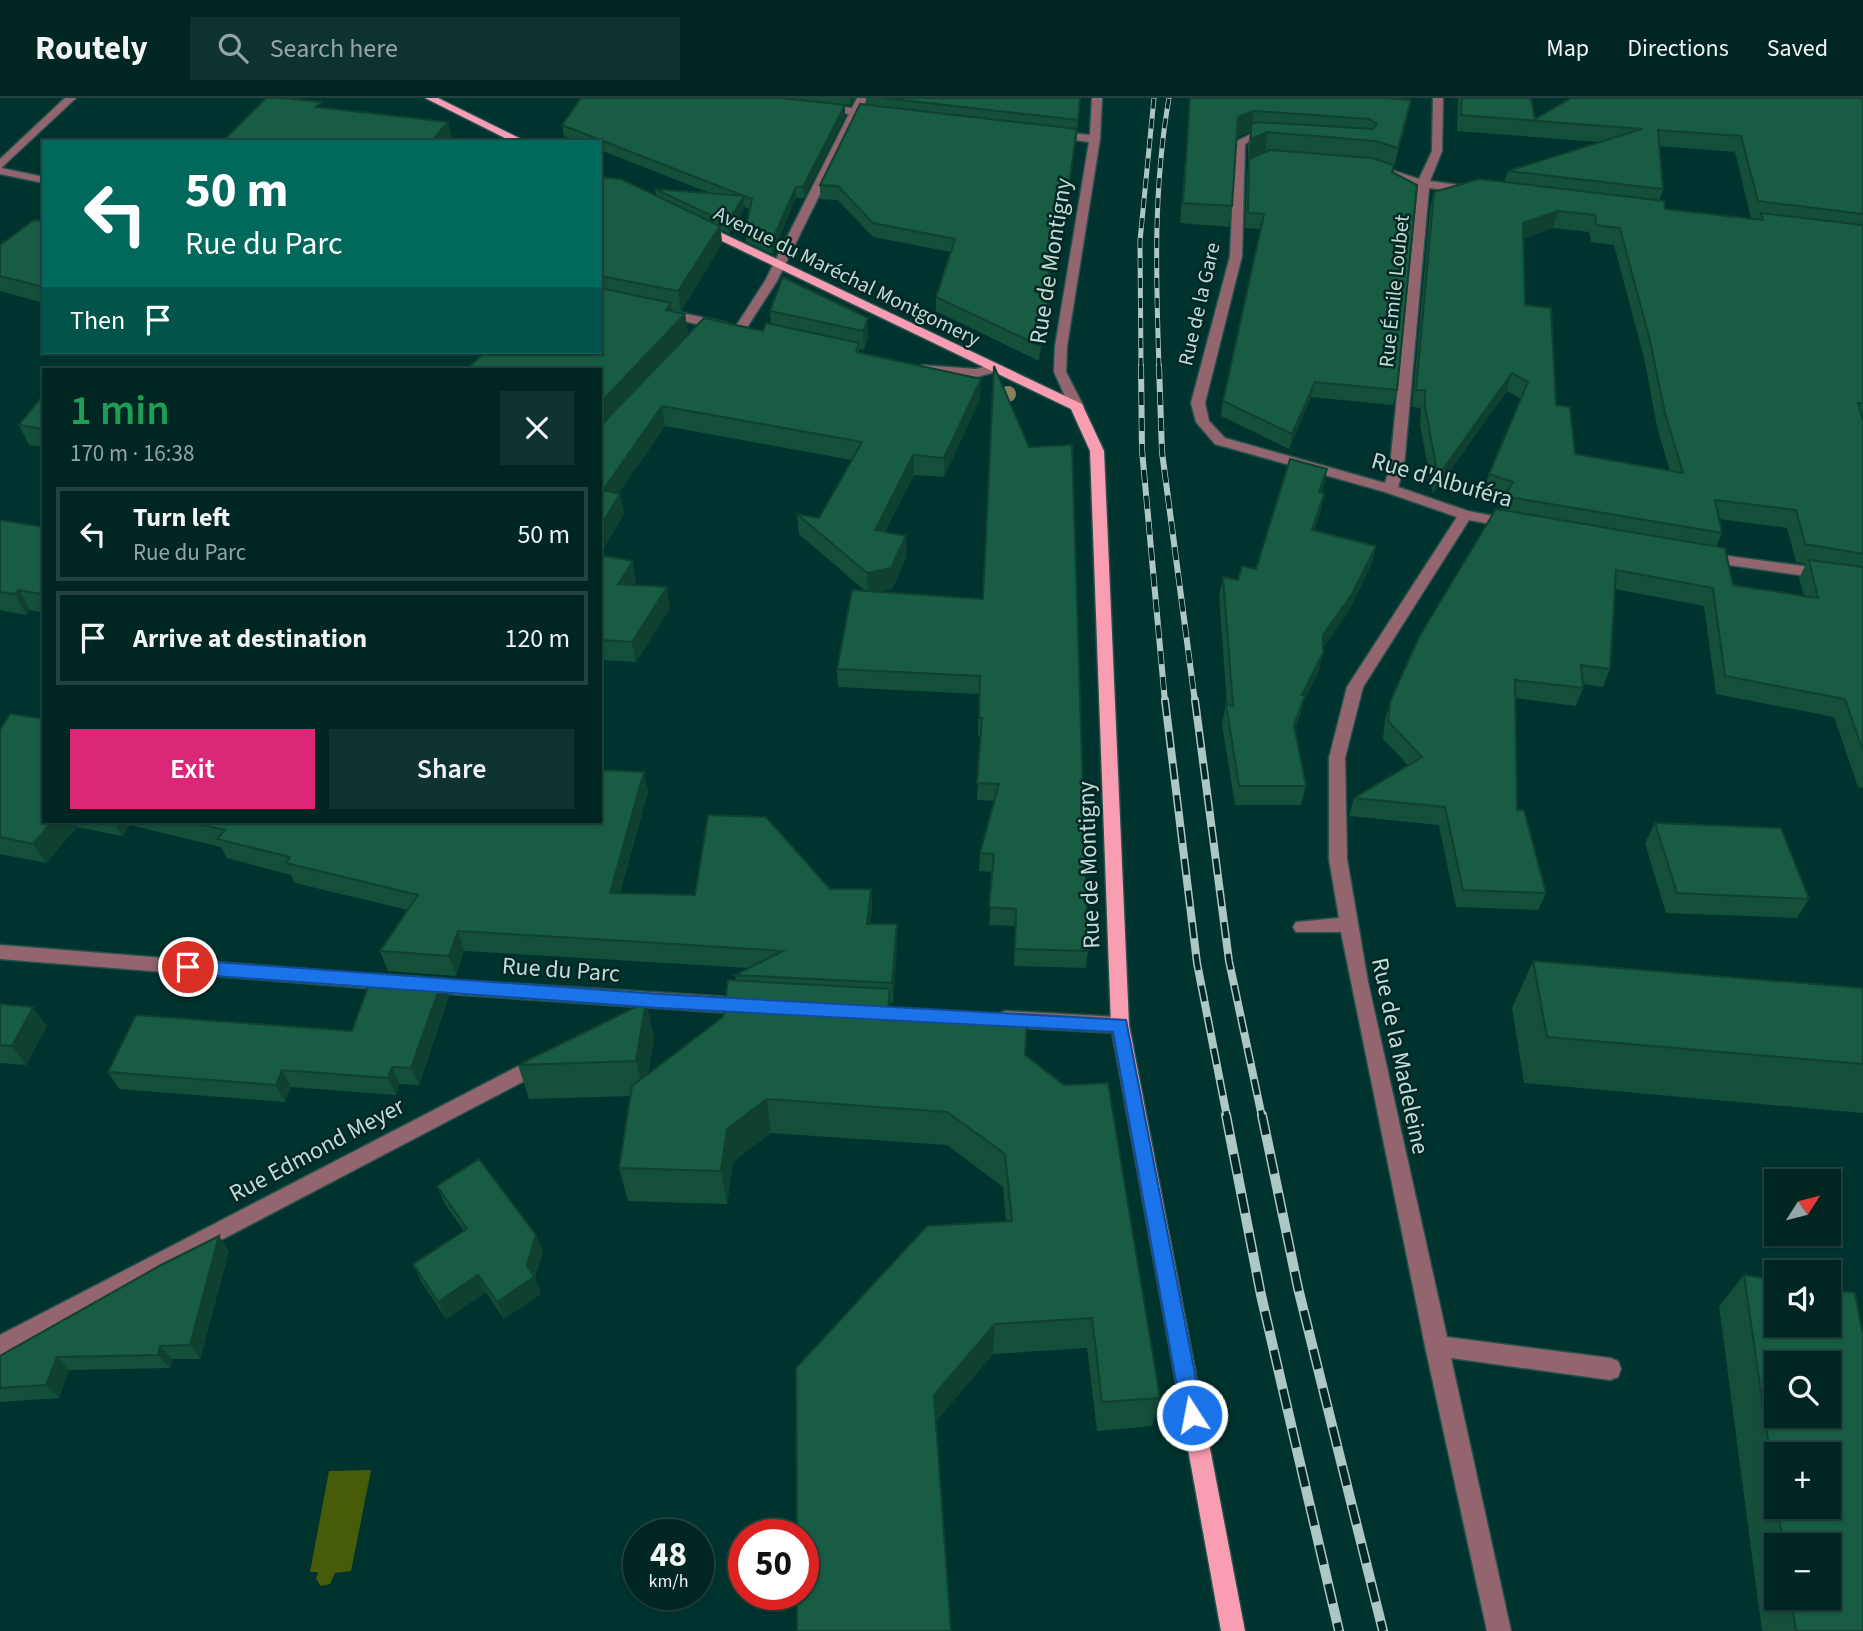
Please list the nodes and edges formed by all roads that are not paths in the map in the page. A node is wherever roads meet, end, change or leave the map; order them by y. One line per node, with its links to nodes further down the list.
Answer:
1 (71, 98): 13 (street)
2 (430, 98): 12 (main road)
3 (862, 98): 7 (street)
4 (1097, 98): 11 (street, Rue de Montigny)
5 (1438, 98): 17 (street, Rue Émile Loubet)
6 (804, 106): 7 (street)
7 (855, 112): 8 (street); 20 (street)
8 (895, 116)
9 (1041, 133): 11 (street)
10 (1280, 138): 25 (street, Rue de la Gare)
11 (1095, 139): 24 (street, Rue de Montigny)
12 (518, 140)
13 (0, 165)
14 (1371, 167): 17 (street)
15 (0, 171): 16 (street)
16 (42, 180)
17 (1424, 184): 18 (street); 26 (street, Rue Émile Loubet)
18 (1493, 193)
19 (684, 219): 20 (main road, Avenue du Maréchal Montgomery)
20 (779, 264): 21 (street); 23 (main road, Avenue du Maréchal Montgomery)
21 (655, 311)
22 (914, 368): 23 (street)
23 (994, 368): 24 (main road, Avenue du Maréchal Montgomery)
24 (1077, 407): 38 (main road, Rue de Montigny)
25 (1220, 442): 26 (street, Rue d'Albuféra)
26 (1390, 489): 27 (street, Rue d'Albuféra)
27 (1465, 515): 28 (street, Rue d'Albuféra); 31 (street, Rue de la Madeleine)
28 (1528, 527)
29 (1692, 555): 30 (street)
30 (1863, 579)
31 (1349, 925): 32 (street); 41 (street, Rue de la Madeleine)
32 (1302, 927)
33 (0, 951): 34 (street, Rue du Parc)
34 (659, 1001): 35 (street, Rue du Parc); 37 (street)
35 (769, 1007)
36 (989, 1018): 38 (street)
37 (622, 1020)
38 (1120, 1025): 43 (main road, Rue de Montigny)
39 (561, 1052): 40 (street, Rue Edmond Meyer)
40 (0, 1346)
41 (1436, 1346): 42 (street); 44 (street, Rue de la Madeleine)
42 (1610, 1369)
43 (1233, 1631)
44 (1499, 1631)

